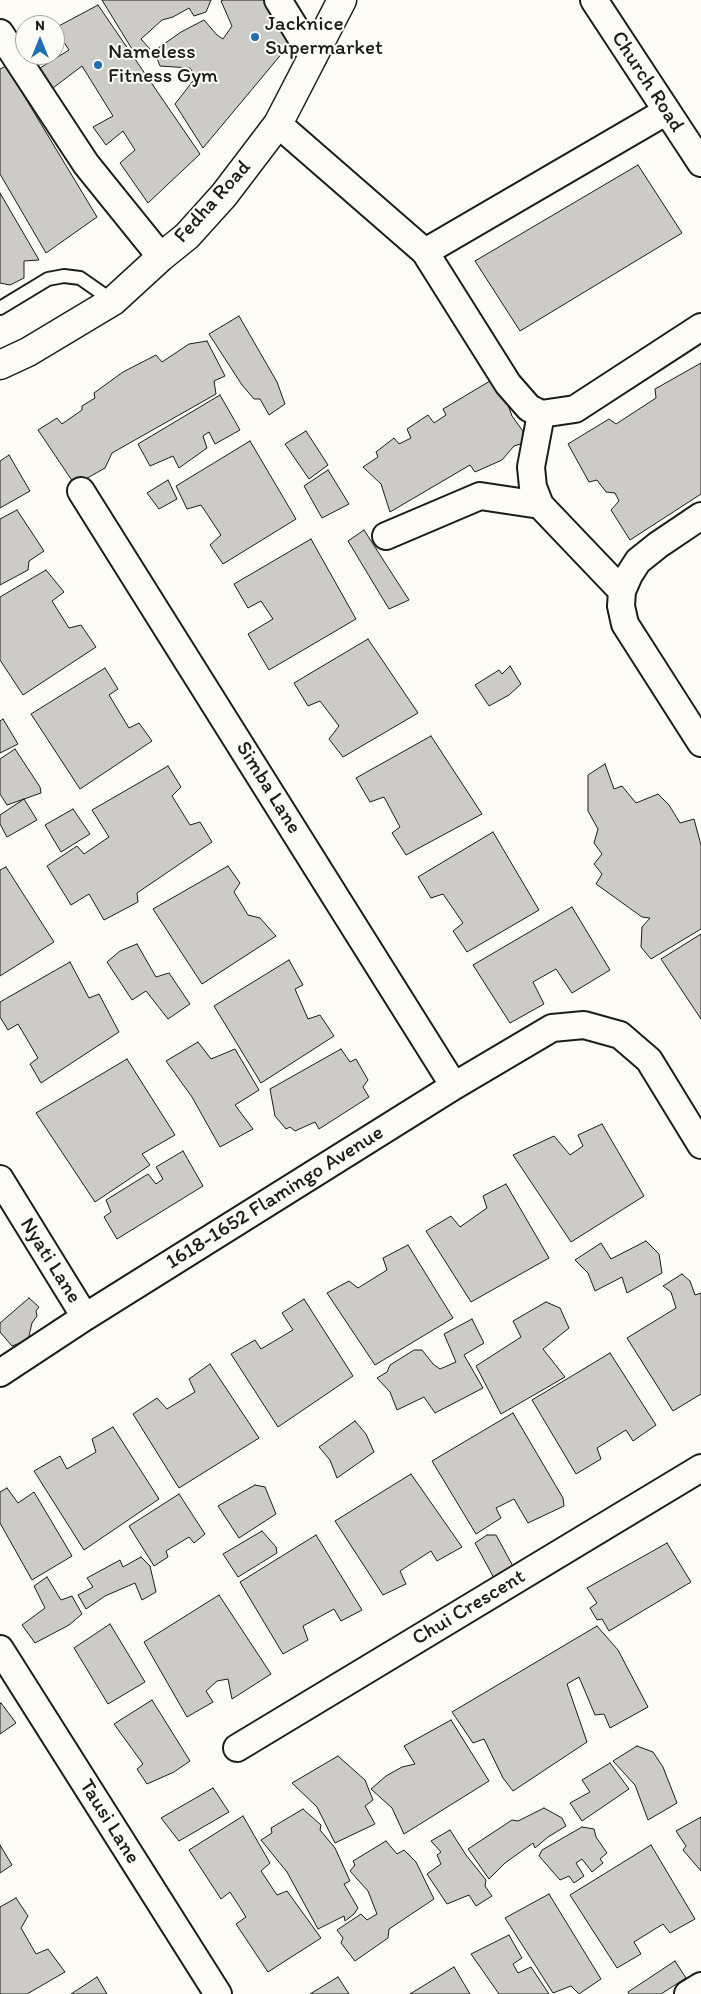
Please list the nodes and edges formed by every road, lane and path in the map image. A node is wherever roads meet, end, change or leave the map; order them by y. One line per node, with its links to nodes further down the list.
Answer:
1 (278, 0): 5 (street)
2 (342, 0): 5 (street, Fedha Road)
3 (594, 0): 6 (street, Church Road)
4 (0, 33): 10 (street)
5 (313, 57): 7 (street, Fedha Road)
6 (667, 111): 8 (street, Church Road); 9 (street)
7 (278, 124): 9 (street); 10 (street, Fedha Road)
8 (701, 163)
9 (425, 252): 15 (street)
10 (161, 257): 11 (street, Fedha Road)
11 (113, 300): 12 (lane); 14 (street, Fedha Road)
12 (0, 308)
13 (701, 327): 15 (street)
14 (0, 366)
15 (541, 414): 17 (street)
16 (81, 491): 22 (street, Simba Lane)
17 (540, 505): 19 (street); 20 (street)
18 (701, 516): 20 (street)
19 (386, 536)
20 (622, 591): 21 (street)
21 (701, 743)
22 (454, 1086): 23 (street, 1618-1652 Flamingo Avenue); 25 (street, 1618-1652 Flamingo Avenue)
23 (701, 1145)
24 (0, 1179): 25 (street, Nyati Lane)
25 (85, 1317): 26 (street, 1618-1652 Flamingo Avenue)
26 (0, 1373)
27 (701, 1468): 29 (street, Chui Crescent)
28 (0, 1649): 31 (street, Tausi Lane)
29 (237, 1748)
30 (701, 1986): 32 (street)
31 (218, 1994)
32 (688, 1994)

